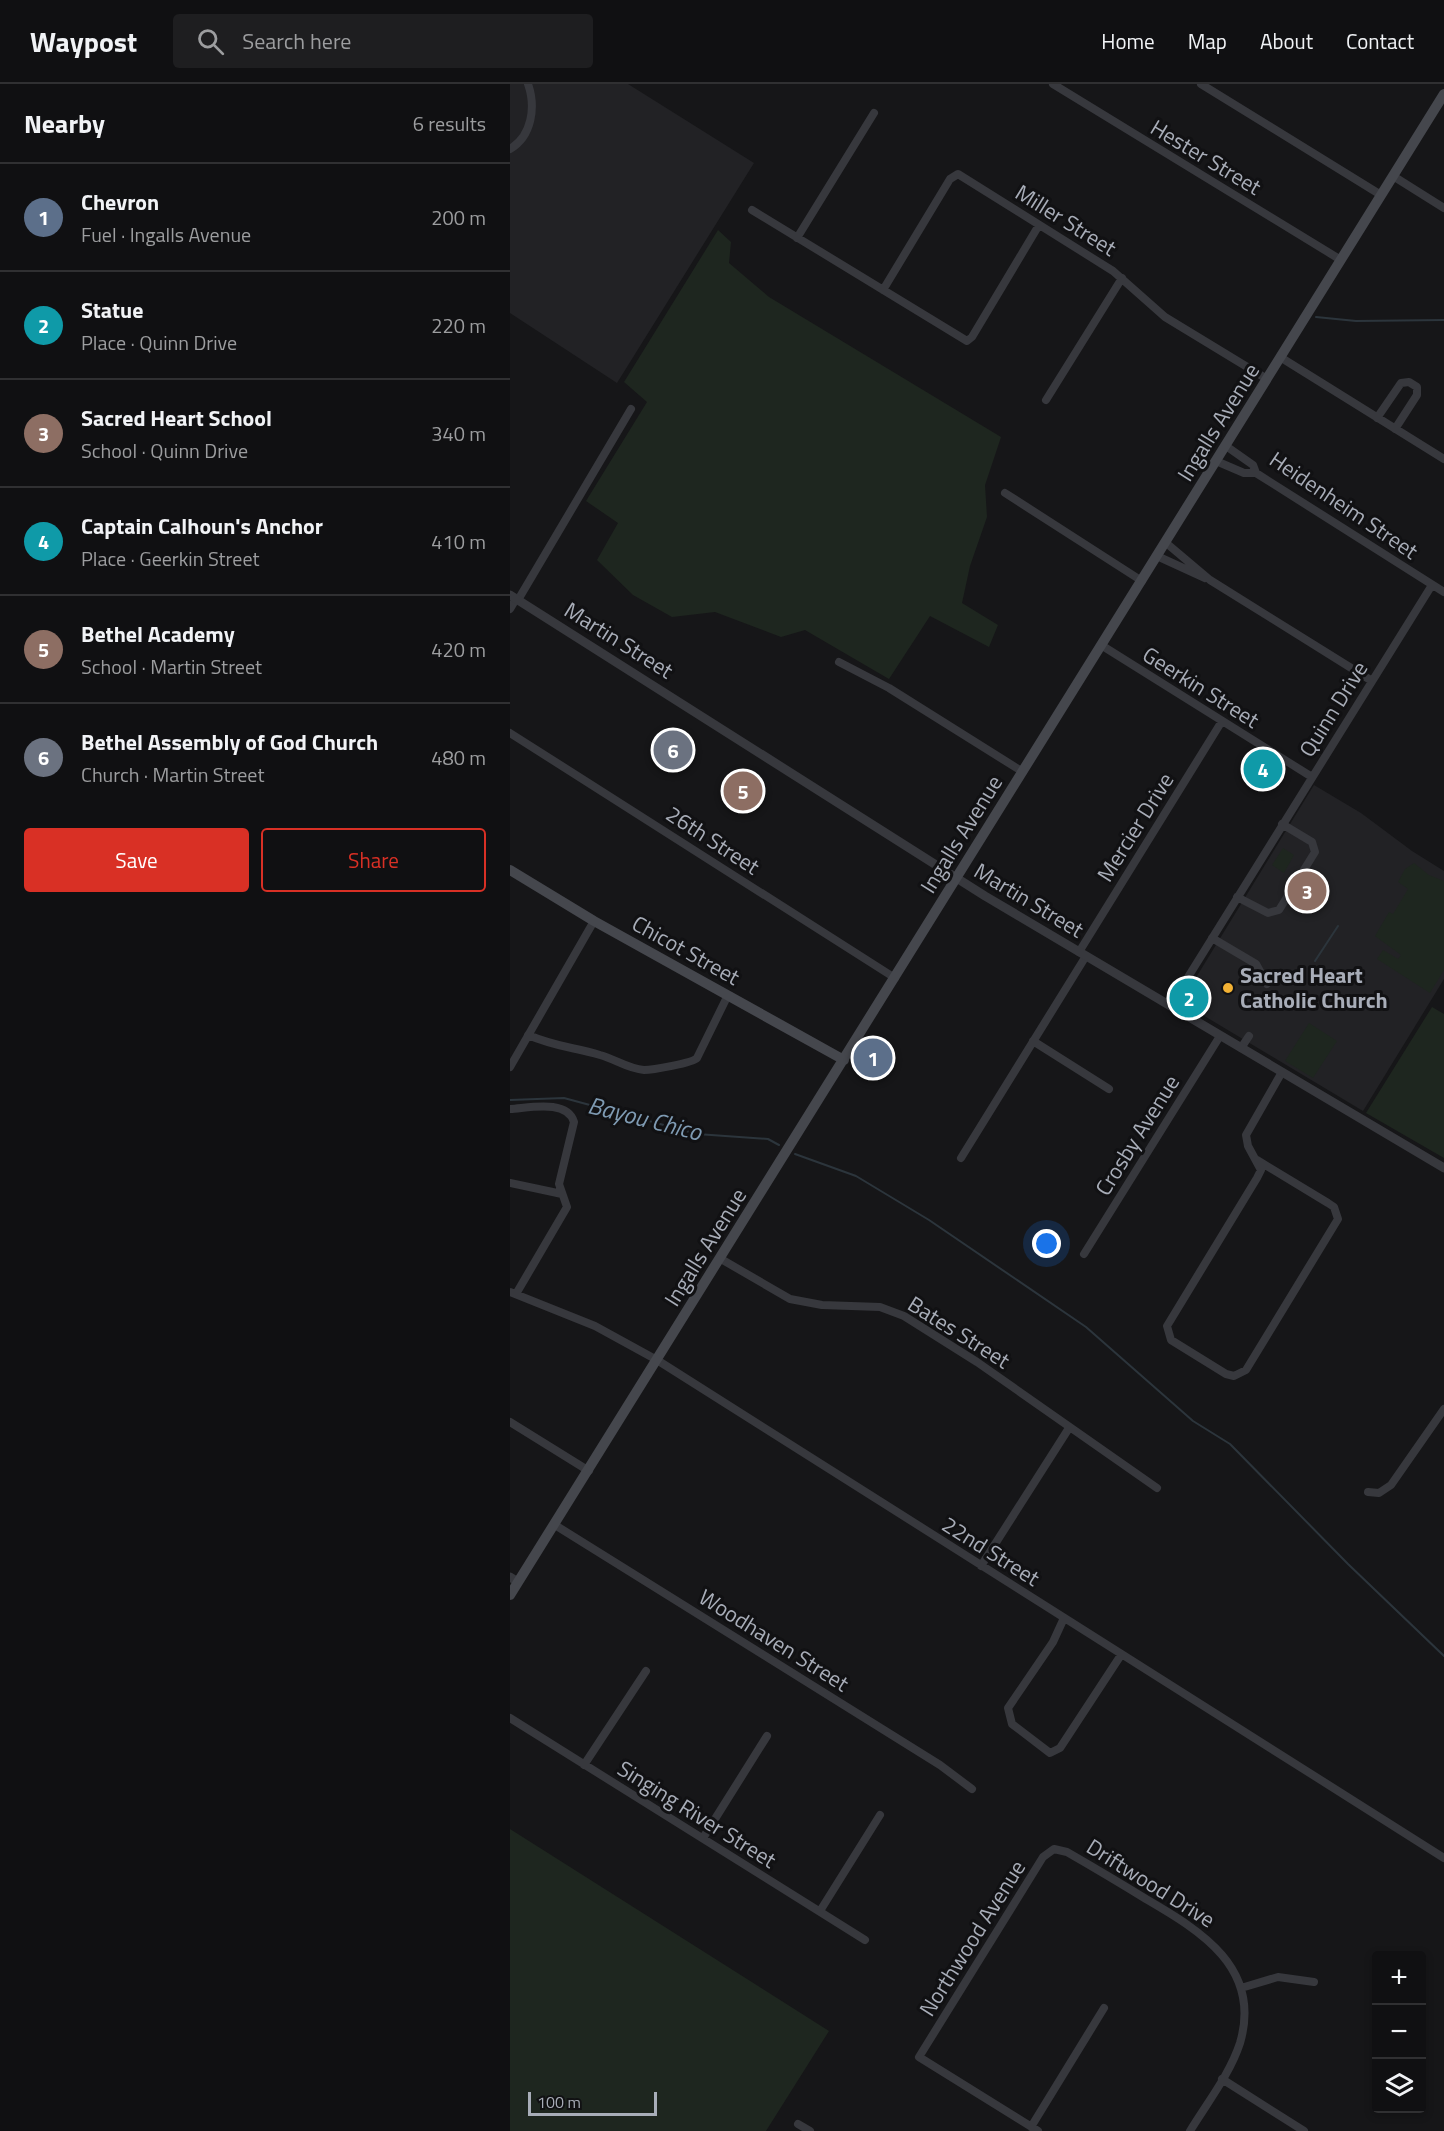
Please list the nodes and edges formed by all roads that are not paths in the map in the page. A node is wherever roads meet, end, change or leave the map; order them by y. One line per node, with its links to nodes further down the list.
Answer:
1 (528, 84): 6 (street)
2 (1053, 84): 13 (street, Hester Street)
3 (1201, 84): 8 (street)
4 (1444, 94): 7 (main road, Ingalls Avenue)
5 (874, 113): 12 (street)
6 (510, 149)
7 (1393, 176): 8 (main road, Ingalls Avenue); 9 (street)
8 (1381, 195): 13 (main road, Ingalls Avenue)
9 (1444, 208)
10 (752, 210): 12 (street)
11 (1039, 225): 14 (street, Miller Street); 15 (street, Miller Street); 15 (street)
12 (797, 237): 15 (street)
13 (1341, 260): 16 (main road, Ingalls Avenue)
14 (1122, 278): 17 (street, Miller Street); 18 (street)
15 (883, 290)
16 (1280, 357): 17 (main road, Ingalls Avenue); 20 (street)
17 (1267, 379): 22 (main road, Ingalls Avenue)
18 (1047, 400)
19 (631, 409): 33 (street)
20 (1377, 418): 21 (street); 21 (street)
21 (1395, 429): 23 (street)
22 (1226, 446): 24 (main road, Ingalls Avenue); 25 (street, Heidenheim Street)
23 (1444, 459)
24 (1216, 461): 25 (street); 27 (main road, Ingalls Avenue)
25 (1256, 473): 31 (street, Heidenheim Street)
26 (1005, 493): 30 (street)
27 (1166, 542): 28 (main road, Ingalls Avenue); 29 (street)
28 (1157, 556): 29 (street); 30 (main road, Ingalls Avenue)
29 (1210, 580): 37 (street)
30 (1142, 581): 35 (main road, Ingalls Avenue)
31 (1432, 585): 32 (street, Heidenheim Street); 37 (street, Quinn Drive)
32 (1444, 592)
33 (515, 598): 34 (street); 44 (street, Martin Street)
34 (510, 609)
35 (1101, 645): 38 (street, Geerkin Street); 40 (main road, Ingalls Avenue)
36 (839, 662): 40 (street)
37 (1372, 681): 41 (street, Quinn Drive)
38 (1222, 722): 41 (street, Geerkin Street); 48 (street, Mercier Drive)
39 (510, 733): 49 (street, 26th Street)
40 (1023, 772): 44 (main road, Ingalls Avenue)
41 (1312, 777): 42 (street, Quinn Drive)
42 (1282, 824): 45 (street, Quinn Drive); 45 (street)
43 (510, 870): 46 (main road, Chicot Street)
44 (956, 879): 48 (street, Martin Street); 49 (main road, Ingalls Avenue)
45 (1237, 897): 47 (street, Quinn Drive)
46 (594, 921): 51 (main road, Chicot Street); 53 (street)
47 (1212, 938): 50 (street); 52 (street, Quinn Drive)
48 (1083, 954): 52 (street, Martin Street); 56 (street, Mercier Drive)
49 (895, 978): 58 (main road, Ingalls Avenue)
50 (1267, 984)
51 (728, 995): 53 (street); 58 (main road, Chicot Street)
52 (1170, 1006): 54 (street, Martin Street)
53 (528, 1035): 59 (street)
54 (1220, 1036): 57 (street, Martin Street); 68 (street, Crosby Avenue)
55 (1249, 1036): 57 (street)
56 (1033, 1041): 61 (street); 63 (street, Mercier Drive)
57 (1241, 1048): 60 (street, Martin Street)
58 (844, 1060): 69 (main road, Ingalls Avenue)
59 (510, 1067)
60 (1282, 1072): 64 (street, Martin Street); 65 (street)
61 (1110, 1089)
62 (510, 1109): 67 (street)
63 (961, 1158)
64 (1444, 1168)
65 (1264, 1169): 65 (street)
66 (510, 1183): 67 (street)
67 (562, 1194): 70 (street)
68 (1084, 1254)
69 (721, 1259): 71 (main road, Ingalls Avenue); 74 (street, Bates Street)
70 (513, 1293): 71 (street, 22nd Street)
71 (657, 1360): 75 (main road, Ingalls Avenue); 79 (street, 22nd Street)
72 (1444, 1409): 77 (street)
73 (510, 1422): 75 (street)
74 (1069, 1428): 76 (street, Bates Street); 79 (street)
75 (589, 1471): 78 (main road, Ingalls Avenue)
76 (1157, 1488)
77 (1368, 1492)
78 (555, 1525): 80 (main road, Ingalls Avenue); 88 (street, Woodhaven Street)
79 (981, 1566): 82 (street, 22nd Street)
80 (514, 1579): 81 (main road, Ingalls Avenue)
81 (510, 1595)
82 (1064, 1618): 83 (street, 22nd Street); 83 (street)
83 (1120, 1655): 92 (street, 22nd Street)
84 (646, 1671): 87 (street)
85 (510, 1718): 87 (street, Singing River Street)
86 (767, 1736): 90 (street)
87 (584, 1765): 90 (street, Singing River Street)
88 (972, 1789)
89 (879, 1815): 93 (street)
90 (703, 1839): 93 (street, Singing River Street)
91 (1054, 1849): 96 (street, Driftwood Drive); 100 (street, Northwood Avenue)
92 (1444, 1858)
93 (820, 1911): 94 (street, Singing River Street)
94 (865, 1940)
95 (1314, 1982): 96 (street)
96 (1240, 1988): 98 (street)
97 (1104, 2007): 100 (street)
98 (1222, 2079): 102 (street); 103 (street)
99 (798, 2124): 101 (street)
100 (1035, 2129)
101 (810, 2131)
102 (1190, 2131)
103 (1304, 2131)

